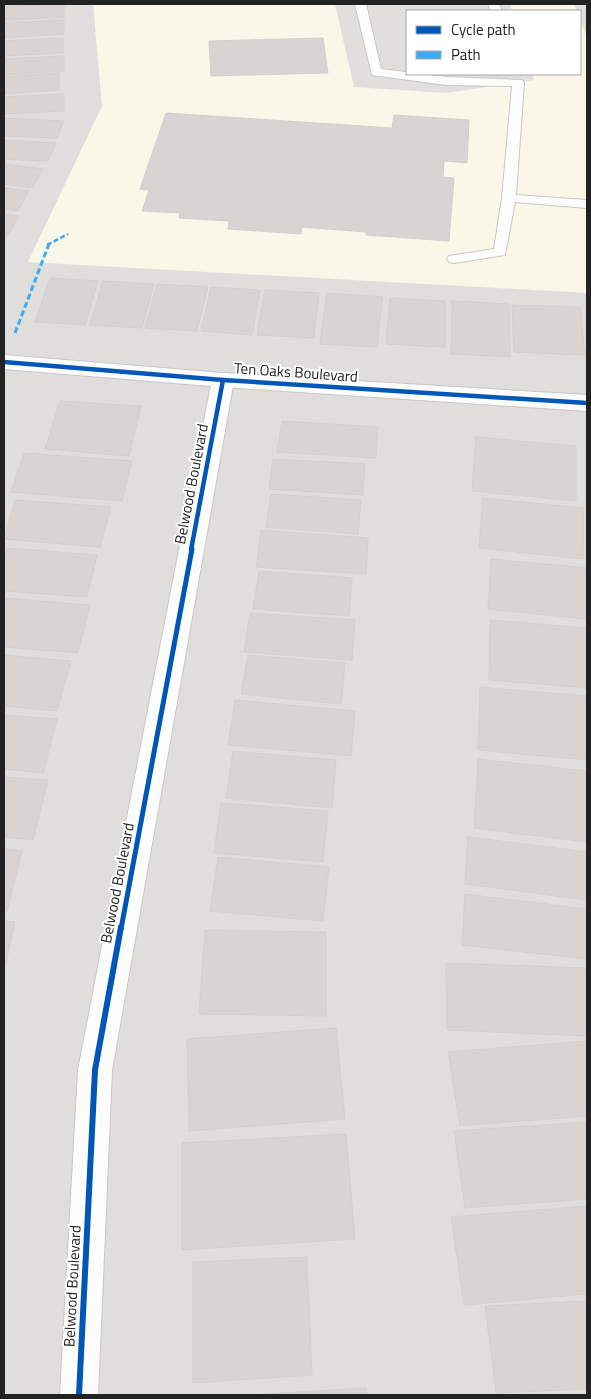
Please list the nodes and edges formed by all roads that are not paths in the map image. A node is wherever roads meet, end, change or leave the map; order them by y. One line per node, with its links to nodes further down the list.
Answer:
1 (360, 4): 2 (lane)
2 (517, 78): 3 (lane)
3 (509, 198): 4 (lane); 5 (lane)
4 (587, 204)
5 (454, 259)
6 (4, 362): 7 (street, Ten Oaks Boulevard)
7 (223, 380): 8 (street, Ten Oaks Boulevard); 9 (street, Belwood Boulevard)
8 (587, 403)
9 (80, 1395)

